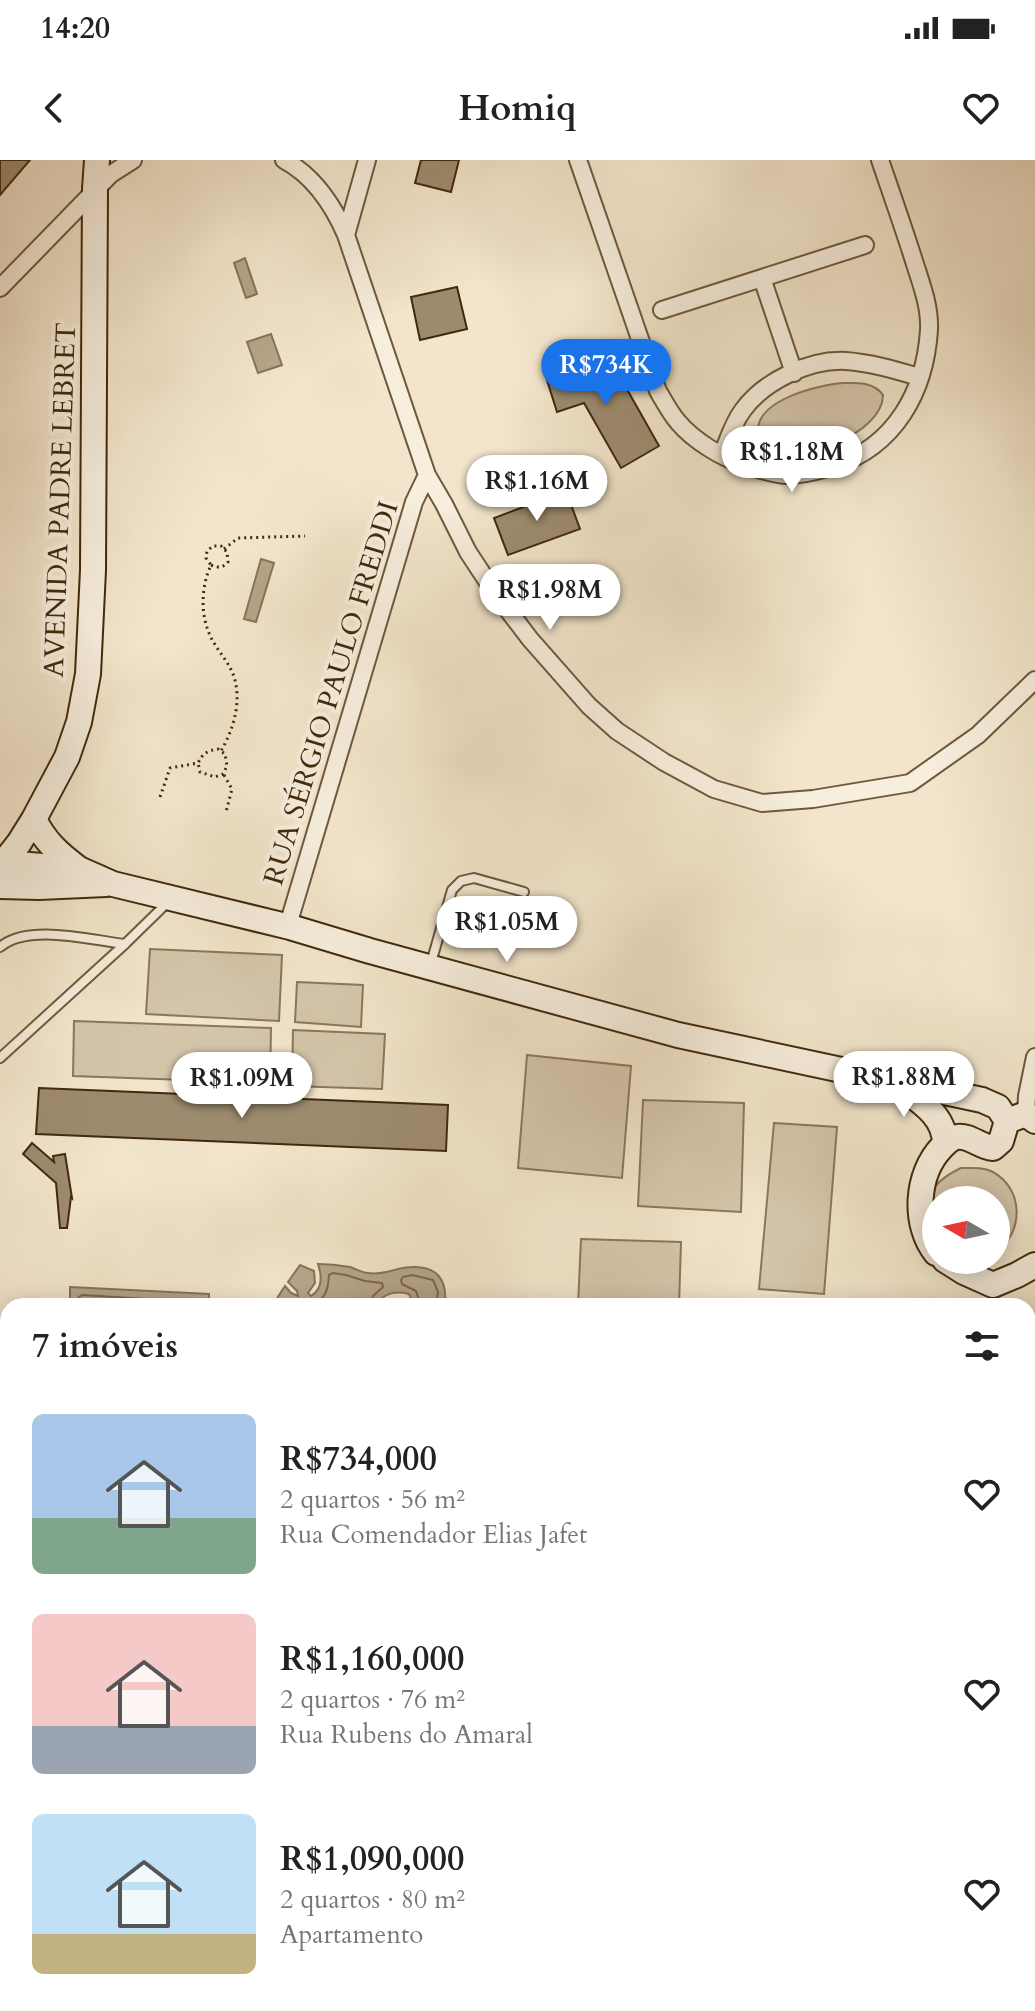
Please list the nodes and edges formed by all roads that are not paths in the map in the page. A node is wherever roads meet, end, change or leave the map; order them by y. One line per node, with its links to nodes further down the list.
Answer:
1 (97, 160): 7 (street, AVENIDA PADRE LEBRET)
2 (133, 160): 7 (street)
3 (284, 160): 8 (street)
4 (367, 160): 8 (street)
5 (578, 160): 15 (street)
6 (880, 160): 14 (street)
7 (95, 189): 11 (street); 18 (street, AVENIDA PADRE LEBRET)
8 (346, 235): 16 (street)
9 (865, 245): 10 (street)
10 (762, 278): 12 (street); 13 (street)
11 (0, 288)
12 (662, 310)
13 (794, 373): 14 (street); 15 (street)
14 (919, 377): 15 (street)
15 (722, 455)
16 (427, 475): 17 (street); 24 (street, RUA SÉRGIO PAULO FREDDI)
17 (1035, 680)
18 (34, 819): 19 (street); 20 (street, AVENIDA PADRE LEBRET)
19 (79, 869): 20 (street); 21 (street)
20 (2, 872): 21 (street)
21 (113, 884): 23 (street)
22 (524, 892): 27 (lane)
23 (172, 898): 24 (street); 25 (lane)
24 (290, 927): 27 (street)
25 (125, 944): 26 (lane); 29 (lane)
26 (0, 947)
27 (430, 968): 30 (street)
28 (1035, 1057): 31 (street)
29 (0, 1058)
30 (892, 1081): 31 (street); 32 (street)
31 (1022, 1119): 32 (street)
32 (945, 1144): 33 (street)
33 (923, 1186)
34 (1035, 1265): 36 (street)
35 (966, 1274): 36 (street)
36 (992, 1296)

